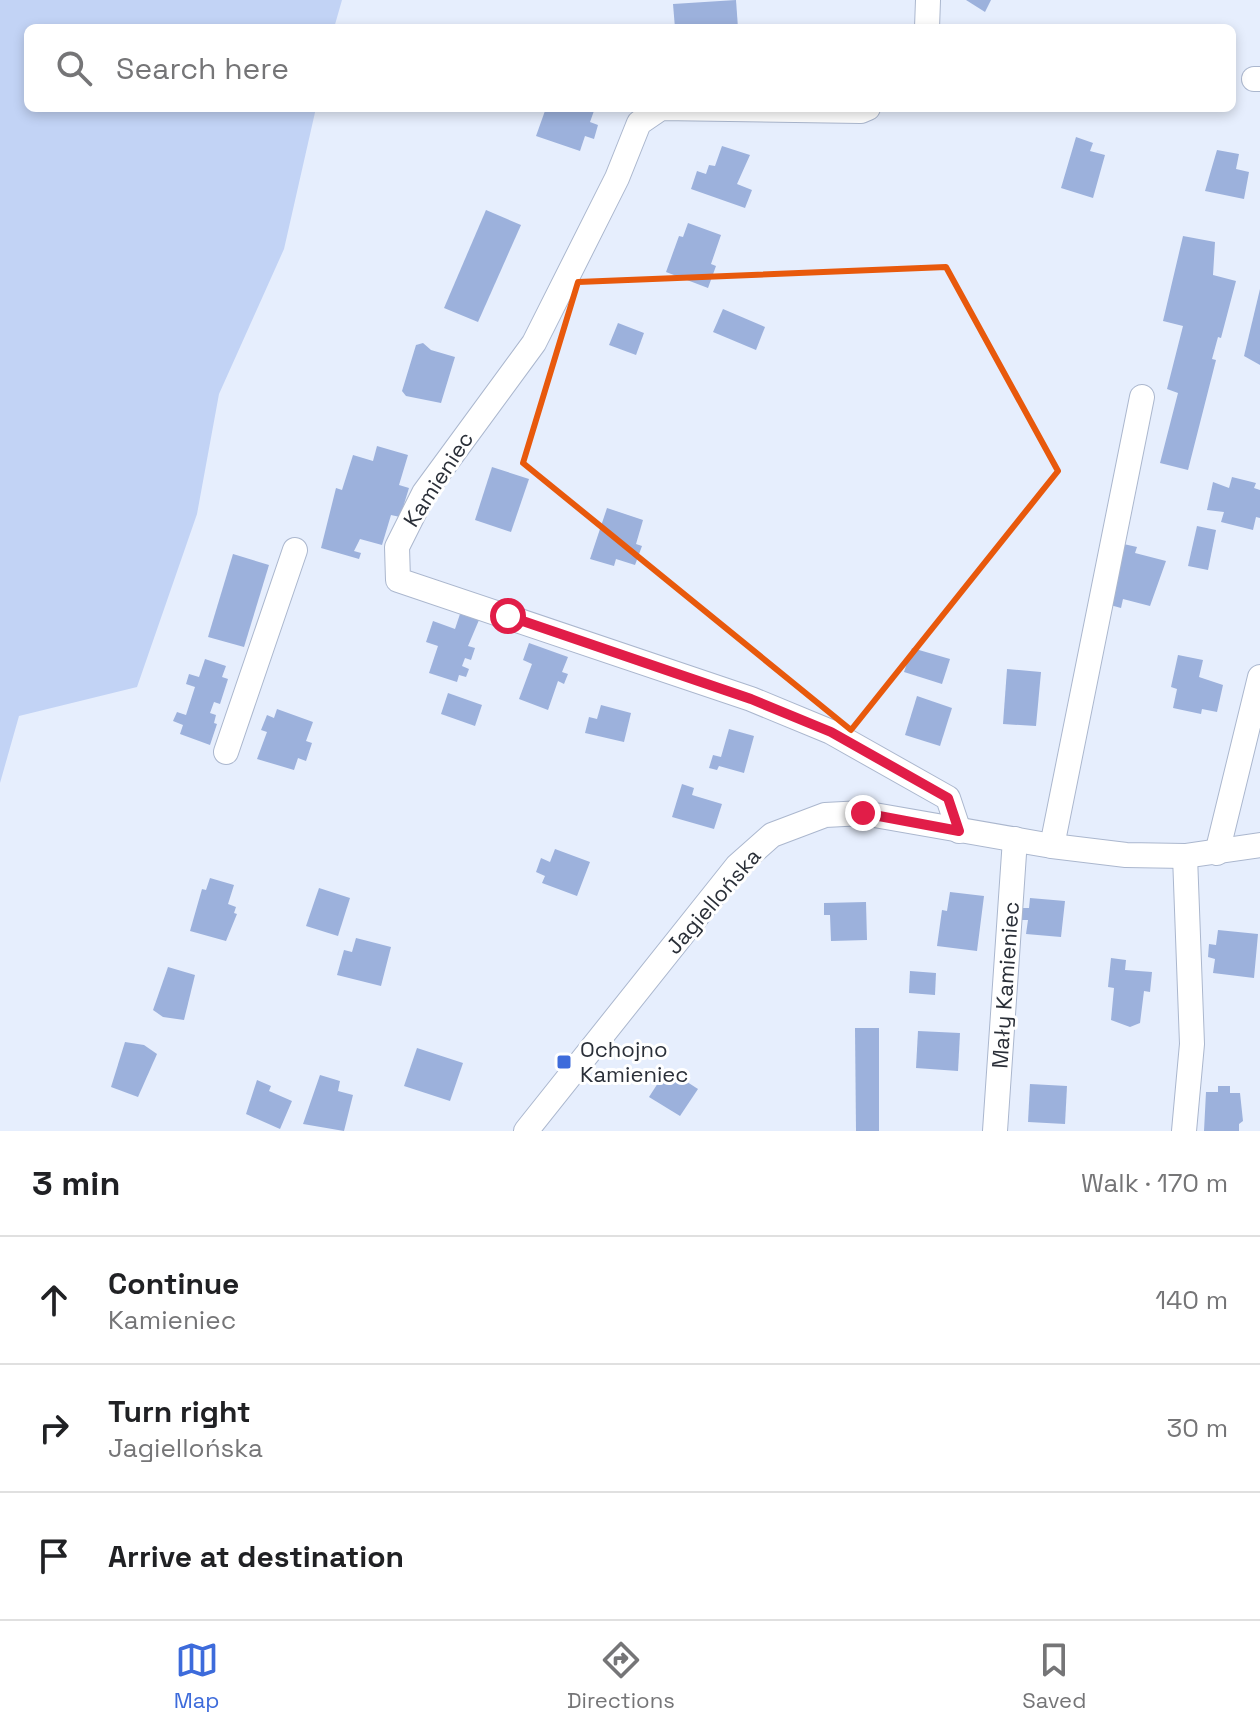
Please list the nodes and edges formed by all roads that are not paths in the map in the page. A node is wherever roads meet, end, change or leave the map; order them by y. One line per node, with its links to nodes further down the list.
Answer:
1 (928, 0): 2 (street)
2 (927, 24)
3 (655, 112): 8 (street, Kamieniec)
4 (1142, 397): 11 (street)
5 (295, 550): 7 (street)
6 (1260, 677): 12 (street)
7 (226, 752)
8 (959, 831): 9 (street, Jagiellońska); 14 (street, Jagiellońska)
9 (1015, 839): 11 (street, Jagiellońska); 15 (street, Mały Kamieniec)
10 (1260, 845): 12 (street, Jagiellońska)
11 (1052, 846): 13 (street, Jagiellońska)
12 (1217, 853): 13 (street, Jagiellońska)
13 (1185, 856): 16 (street)
14 (526, 1131)
15 (995, 1131)
16 (1184, 1131)

